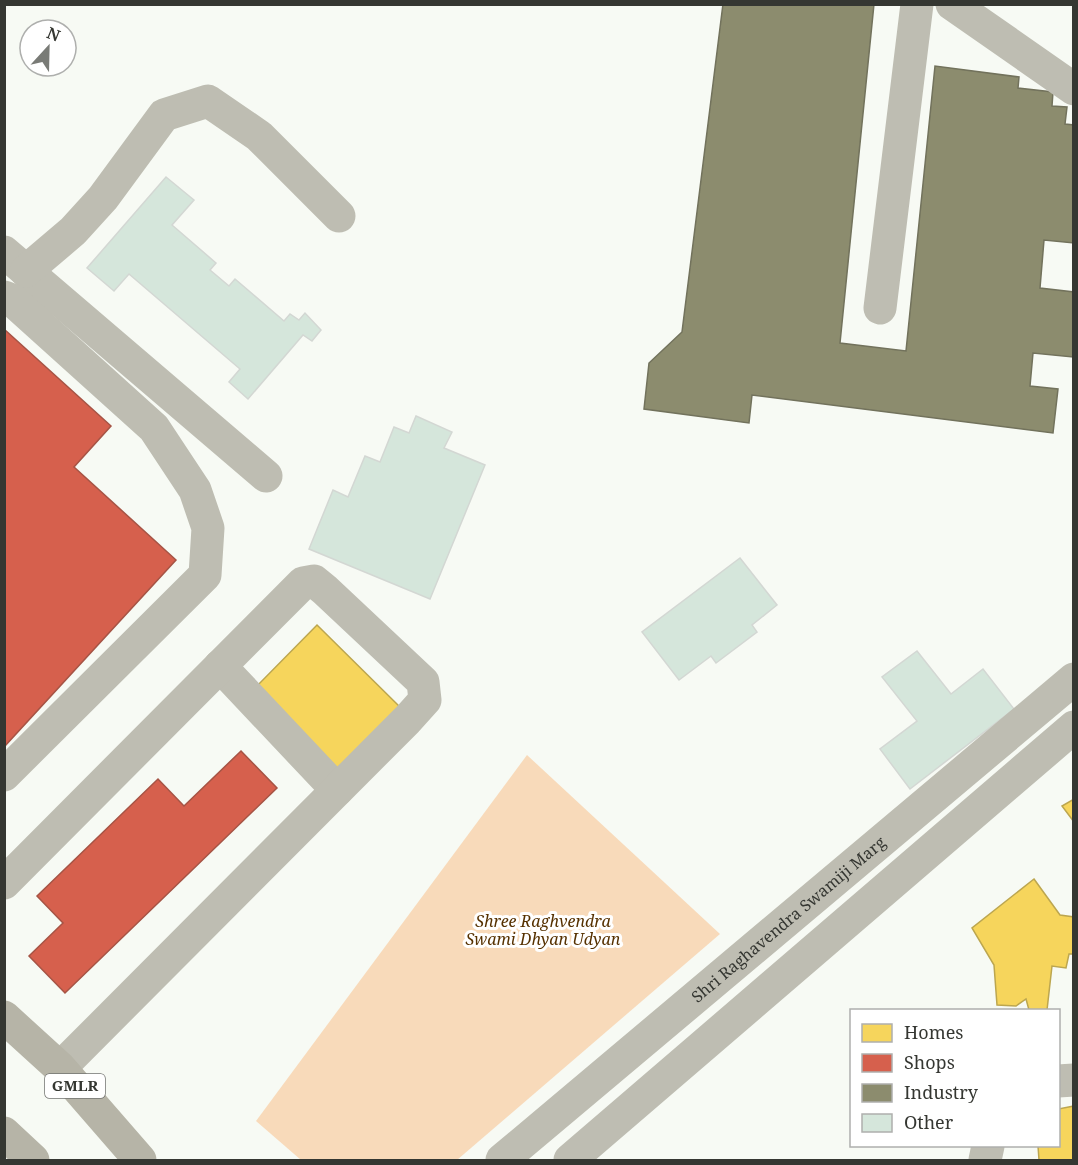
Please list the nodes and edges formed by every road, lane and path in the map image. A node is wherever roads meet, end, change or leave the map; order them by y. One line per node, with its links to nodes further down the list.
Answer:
1 (917, 4): 7 (street)
2 (952, 4): 3 (street)
3 (1074, 89)
4 (339, 216): 5 (street)
5 (15, 262): 8 (street)
6 (4, 297): 12 (street)
7 (880, 308)
8 (266, 476)
9 (220, 666): 13 (street); 13 (street); 16 (street)
10 (1074, 679): 14 (street, Shri Raghavendra Swamiji Marg)
11 (1074, 727): 15 (street)
12 (4, 775)
13 (337, 790): 20 (street)
14 (932, 799): 15 (street); 17 (street, Shri Raghavendra Swamiji Marg)
15 (957, 827): 18 (street)
16 (4, 883)
17 (760, 944): 18 (street); 21 (street, Shri Raghavendra Swamiji Marg)
18 (787, 974): 24 (street)
19 (4, 1017): 20 (main road, GMLR)
20 (60, 1068): 26 (main road, GMLR)
21 (562, 1111): 23 (street, Shri Raghavendra Swamiji Marg); 24 (street)
22 (4, 1133): 25 (main road)
23 (538, 1150): 27 (street, Shri Raghavendra Swamiji Marg)
24 (581, 1151)
25 (33, 1161)
26 (140, 1161)
27 (502, 1161)

